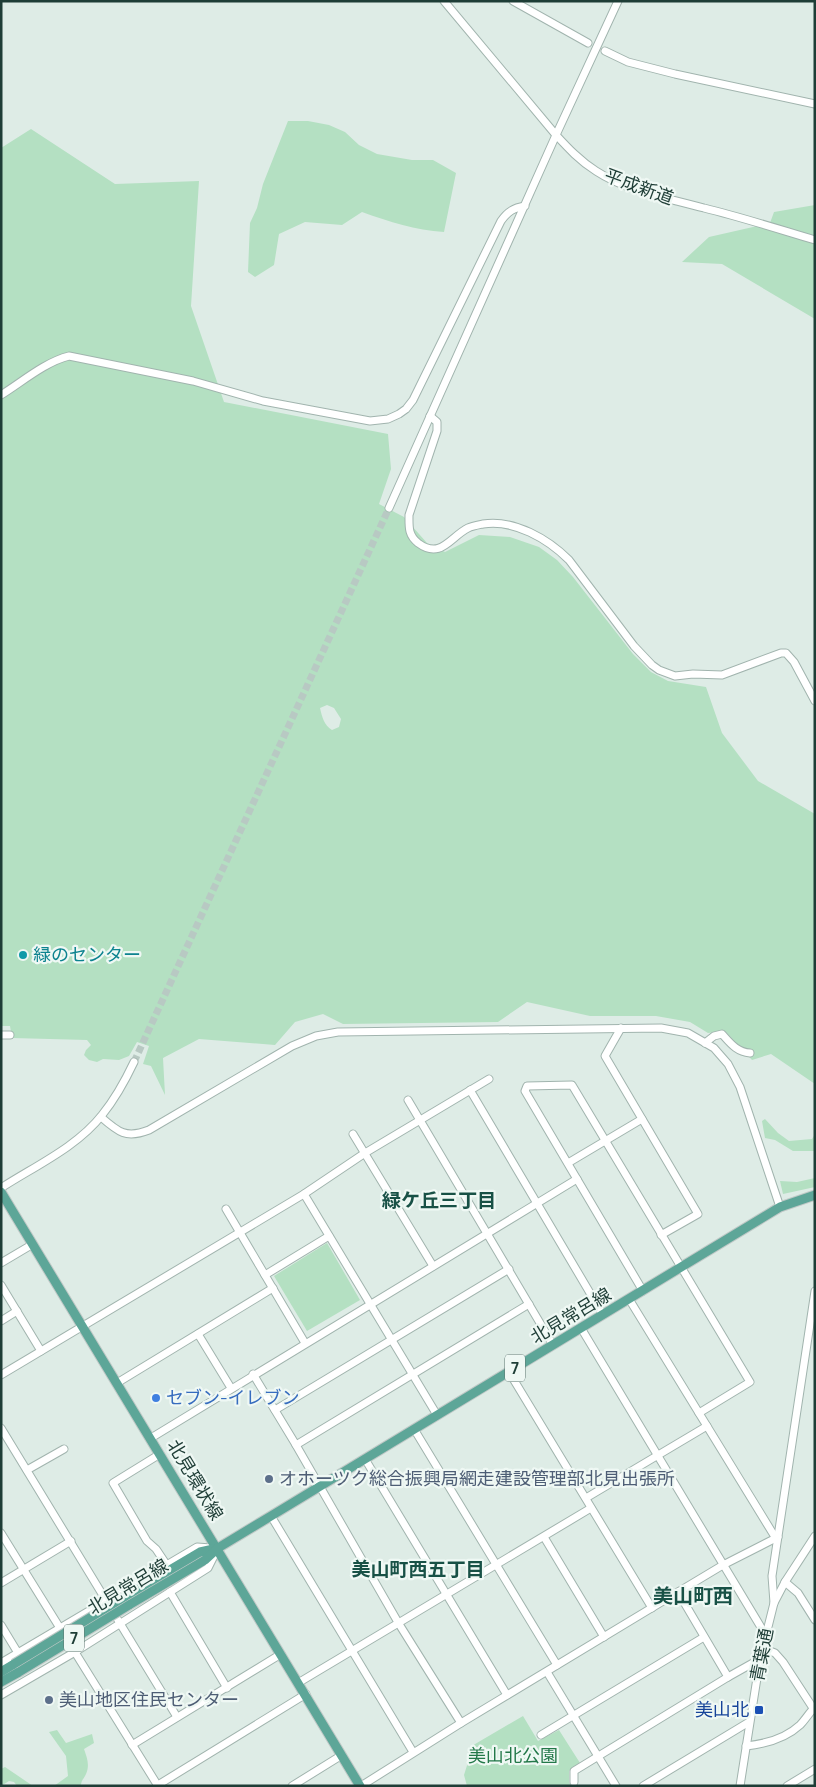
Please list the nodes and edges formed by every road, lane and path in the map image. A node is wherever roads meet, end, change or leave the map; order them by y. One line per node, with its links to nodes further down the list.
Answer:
1 (444, 1): 7 (street, 平成新道)
2 (512, 1): 4 (street)
3 (618, 1): 7 (street)
4 (588, 43)
5 (605, 51): 6 (street)
6 (815, 104)
7 (556, 135): 8 (street); 9 (street, 平成新道)
8 (525, 206): 10 (street); 11 (street)
9 (815, 240)
10 (1, 396)
11 (430, 416): 12 (street); 13 (street)
12 (388, 508)
13 (815, 701)
14 (621, 1028): 17 (street); 23 (street); 24 (street)
15 (1, 1035): 16 (street)
16 (10, 1035)
17 (706, 1043): 18 (street); 36 (street)
18 (750, 1053)
19 (134, 1062): 23 (street)
20 (489, 1079): 21 (street)
21 (470, 1090): 25 (street); 35 (street)
22 (408, 1100): 25 (street)
23 (101, 1117): 31 (street)
24 (642, 1119): 27 (street); 40 (street)
25 (420, 1121): 28 (street); 39 (street)
26 (353, 1134): 28 (street)
27 (606, 1140): 29 (street); 29 (street); 40 (street)
28 (365, 1154): 33 (street); 44 (street)
29 (568, 1163): 30 (street)
30 (577, 1179): 35 (street); 50 (street)
31 (1, 1188)
32 (1, 1192): 42 (main road, 北見環状線)
33 (304, 1194): 38 (street); 41 (street)
34 (815, 1195): 36 (main road, 北見常呂線 / 7)
35 (536, 1203): 39 (street); 56 (street)
36 (780, 1207): 45 (main road, 北見常呂線 / 7)
37 (226, 1209): 38 (street)
38 (239, 1232): 47 (street); 58 (street)
39 (488, 1232): 44 (street); 46 (street)
40 (661, 1235): 45 (street)
41 (329, 1236): 47 (street); 53 (street)
42 (33, 1244): 43 (street); 58 (main road, 北見環状線)
43 (1, 1263)
44 (433, 1266): 53 (street)
45 (681, 1268): 50 (main road, 北見常呂線 / 7); 72 (street)
46 (509, 1269): 54 (street); 61 (street)
47 (265, 1275): 49 (street)
48 (1, 1285): 55 (street)
49 (273, 1288): 60 (street); 62 (street)
50 (643, 1291): 52 (main road, 北見常呂線 / 7)
51 (815, 1291): 91 (street)
52 (629, 1299): 56 (main road, 北見常呂線 / 7); 72 (street)
53 (370, 1304): 61 (street); 62 (street)
54 (529, 1304): 63 (street); 67 (street)
55 (17, 1311): 57 (street); 64 (street)
56 (603, 1315): 59 (main road, 北見常呂線 / 7)
57 (1, 1320)
58 (83, 1326): 64 (street); 69 (main road, 北見環状線)
59 (581, 1328): 63 (main road, 北見常呂線 / 7); 81 (street)
60 (198, 1334): 69 (street); 70 (street)
61 (392, 1339): 67 (street); 71 (street)
62 (305, 1343): 66 (street)
63 (554, 1345): 65 (main road, 北見常呂線 / 7)
64 (41, 1351): 68 (street)
65 (509, 1372): 73 (main road, 北見常呂線 / 7); 85 (street)
66 (253, 1374): 70 (street); 71 (street)
67 (412, 1374): 73 (street); 78 (street)
68 (1, 1375)
69 (117, 1383): 77 (main road, 北見環状線)
70 (231, 1388): 77 (street)
71 (275, 1410): 78 (street)
72 (699, 1413): 74 (street)
73 (437, 1416): 76 (main road, 北見常呂線 / 7)
74 (707, 1426): 81 (street); 91 (street)
75 (1, 1428): 83 (street)
76 (414, 1430): 82 (main road, 北見常呂線 / 7); 95 (street)
77 (151, 1438): 80 (main road, 北見環状線)
78 (296, 1445): 84 (street)
79 (64, 1448): 83 (street)
80 (160, 1454): 93 (main road, 北見環状線); 94 (street)
81 (658, 1456): 85 (street); 96 (street)
82 (365, 1459): 84 (main road, 北見常呂線 / 7); 102 (street)
83 (27, 1470): 92 (street)
84 (319, 1486): 87 (main road, 北見常呂線 / 7); 108 (street)
85 (586, 1498): 86 (street)
86 (591, 1508): 90 (street); 105 (street)
87 (271, 1516): 93 (main road, 北見常呂線 / 7); 115 (street)
88 (1, 1533): 97 (street)
89 (815, 1536): 98 (street, 青葉通)
90 (544, 1537): 95 (street); 112 (street)
91 (776, 1537): 96 (street); 104 (street)
92 (71, 1542): 97 (street); 103 (street)
93 (218, 1548): 94 (street); 100 (street); 118 (main road, 北見環状線); 122 (main road, 北見常呂線 / 7, bridge)
94 (166, 1564): 103 (street)
95 (495, 1565): 102 (street); 121 (street)
96 (723, 1565): 101 (street); 111 (street)
97 (24, 1570): 99 (street); 110 (street)
98 (785, 1582): 104 (street, 青葉通); 106 (street)
99 (1, 1583)
100 (170, 1592): 107 (street); 128 (street)
101 (678, 1592): 105 (street); 113 (street)
102 (447, 1594): 108 (street); 131 (street)
103 (106, 1600): 107 (street); 110 (street)
104 (774, 1603): 111 (street, 青葉通)
105 (652, 1608): 112 (street)
106 (815, 1620)
107 (121, 1624): 116 (street); 134 (street)
108 (399, 1624): 115 (street); 136 (street)
109 (1, 1625): 117 (street)
110 (60, 1628): 116 (street); 117 (street)
111 (765, 1634): 114 (street, 青葉通)
112 (604, 1636): 121 (street)
113 (704, 1637): 125 (street); 133 (street)
114 (762, 1648): 119 (street, 青葉通); 132 (street)
115 (352, 1651): 127 (street); 140 (street)
116 (75, 1652): 129 (street); 138 (street)
117 (18, 1653): 120 (street)
118 (281, 1654): 127 (main road, 北見環状線); 128 (street)
119 (760, 1660): 125 (street); 135 (street, 青葉通)
120 (1, 1663)
121 (557, 1666): 124 (street)
122 (17, 1668): 123 (main road, 北見常呂線 / 7); 126 (main road, 北見常呂線 / 7)
123 (1, 1672)
124 (547, 1672): 131 (street); 133 (street)
125 (728, 1676): 142 (street)
126 (1, 1682)
127 (298, 1683): 130 (main road, 北見環状線)
128 (227, 1688): 134 (street)
129 (1, 1694)
130 (306, 1694): 141 (main road, 北見環状線); 145 (street)
131 (508, 1695): 136 (street)
132 (814, 1708): 139 (street)
133 (574, 1716): 137 (street); 142 (street)
134 (178, 1717): 138 (street)
135 (749, 1722): 139 (street, 青葉通); 149 (street)
136 (461, 1723): 140 (street)
137 (541, 1735)
138 (132, 1745): 145 (street)
139 (746, 1746): 150 (street, 青葉通)
140 (414, 1752): 147 (street)
141 (342, 1755): 146 (street); 147 (main road, 北見環状線)
142 (598, 1755): 144 (street); 148 (street)
143 (815, 1769): 151 (street)
144 (574, 1782)
145 (158, 1786)
146 (292, 1786)
147 (361, 1786)
148 (616, 1786)
149 (643, 1786)
150 (740, 1786)
151 (787, 1786)

